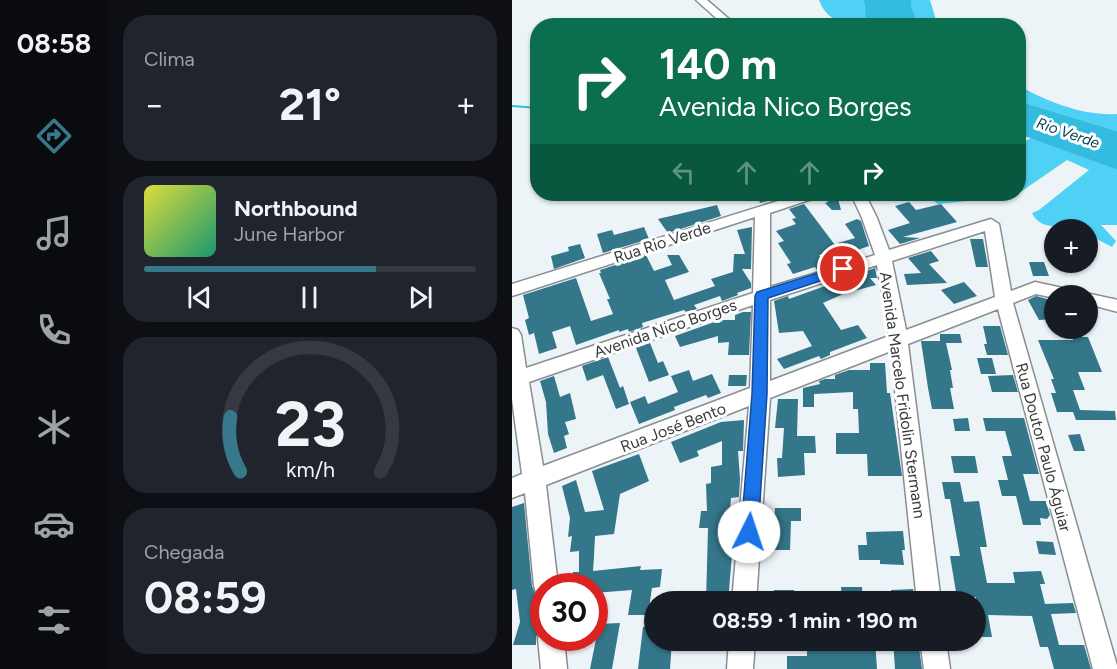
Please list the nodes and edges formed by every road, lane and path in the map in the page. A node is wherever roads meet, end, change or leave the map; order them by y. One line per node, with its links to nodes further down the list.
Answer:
1 (701, 0): 2 (street)
2 (722, 18)
3 (791, 201): 5 (street, Rua Rio Verde)
4 (862, 201): 7 (street, Avenida Marcelo Fridolin Stermann)
5 (763, 210): 9 (street, Rua Rio Verde); 10 (street)
6 (991, 224): 7 (street, Avenida Nico Borges); 11 (street, Rua Doutor Paulo Águiar)
7 (884, 256): 10 (street, Avenida Nico Borges); 15 (street, Avenida Marcelo Fridolin Stermann)
8 (1044, 290): 11 (street, Rua José Bento)
9 (512, 291)
10 (762, 296): 16 (street, Avenida Nico Borges); 17 (street)
11 (1004, 300): 15 (street, Rua José Bento); 29 (street, Rua Doutor Paulo Águiar)
12 (1098, 301): 13 (street)
13 (1118, 306)
14 (512, 335): 16 (street)
15 (898, 341): 17 (street, Rua José Bento); 22 (street, Avenida Marcelo Fridolin Stermann)
16 (516, 379): 18 (street)
17 (760, 394): 18 (street, Rua José Bento); 21 (street)
18 (534, 479): 19 (street, Rua José Bento); 20 (street)
19 (512, 488)
20 (545, 573)
21 (745, 591)
22 (928, 591)
23 (552, 651): 26 (street)
24 (741, 651): 27 (street)
25 (935, 651): 28 (street)
26 (554, 669)
27 (740, 669)
28 (937, 669)
29 (1106, 669)

